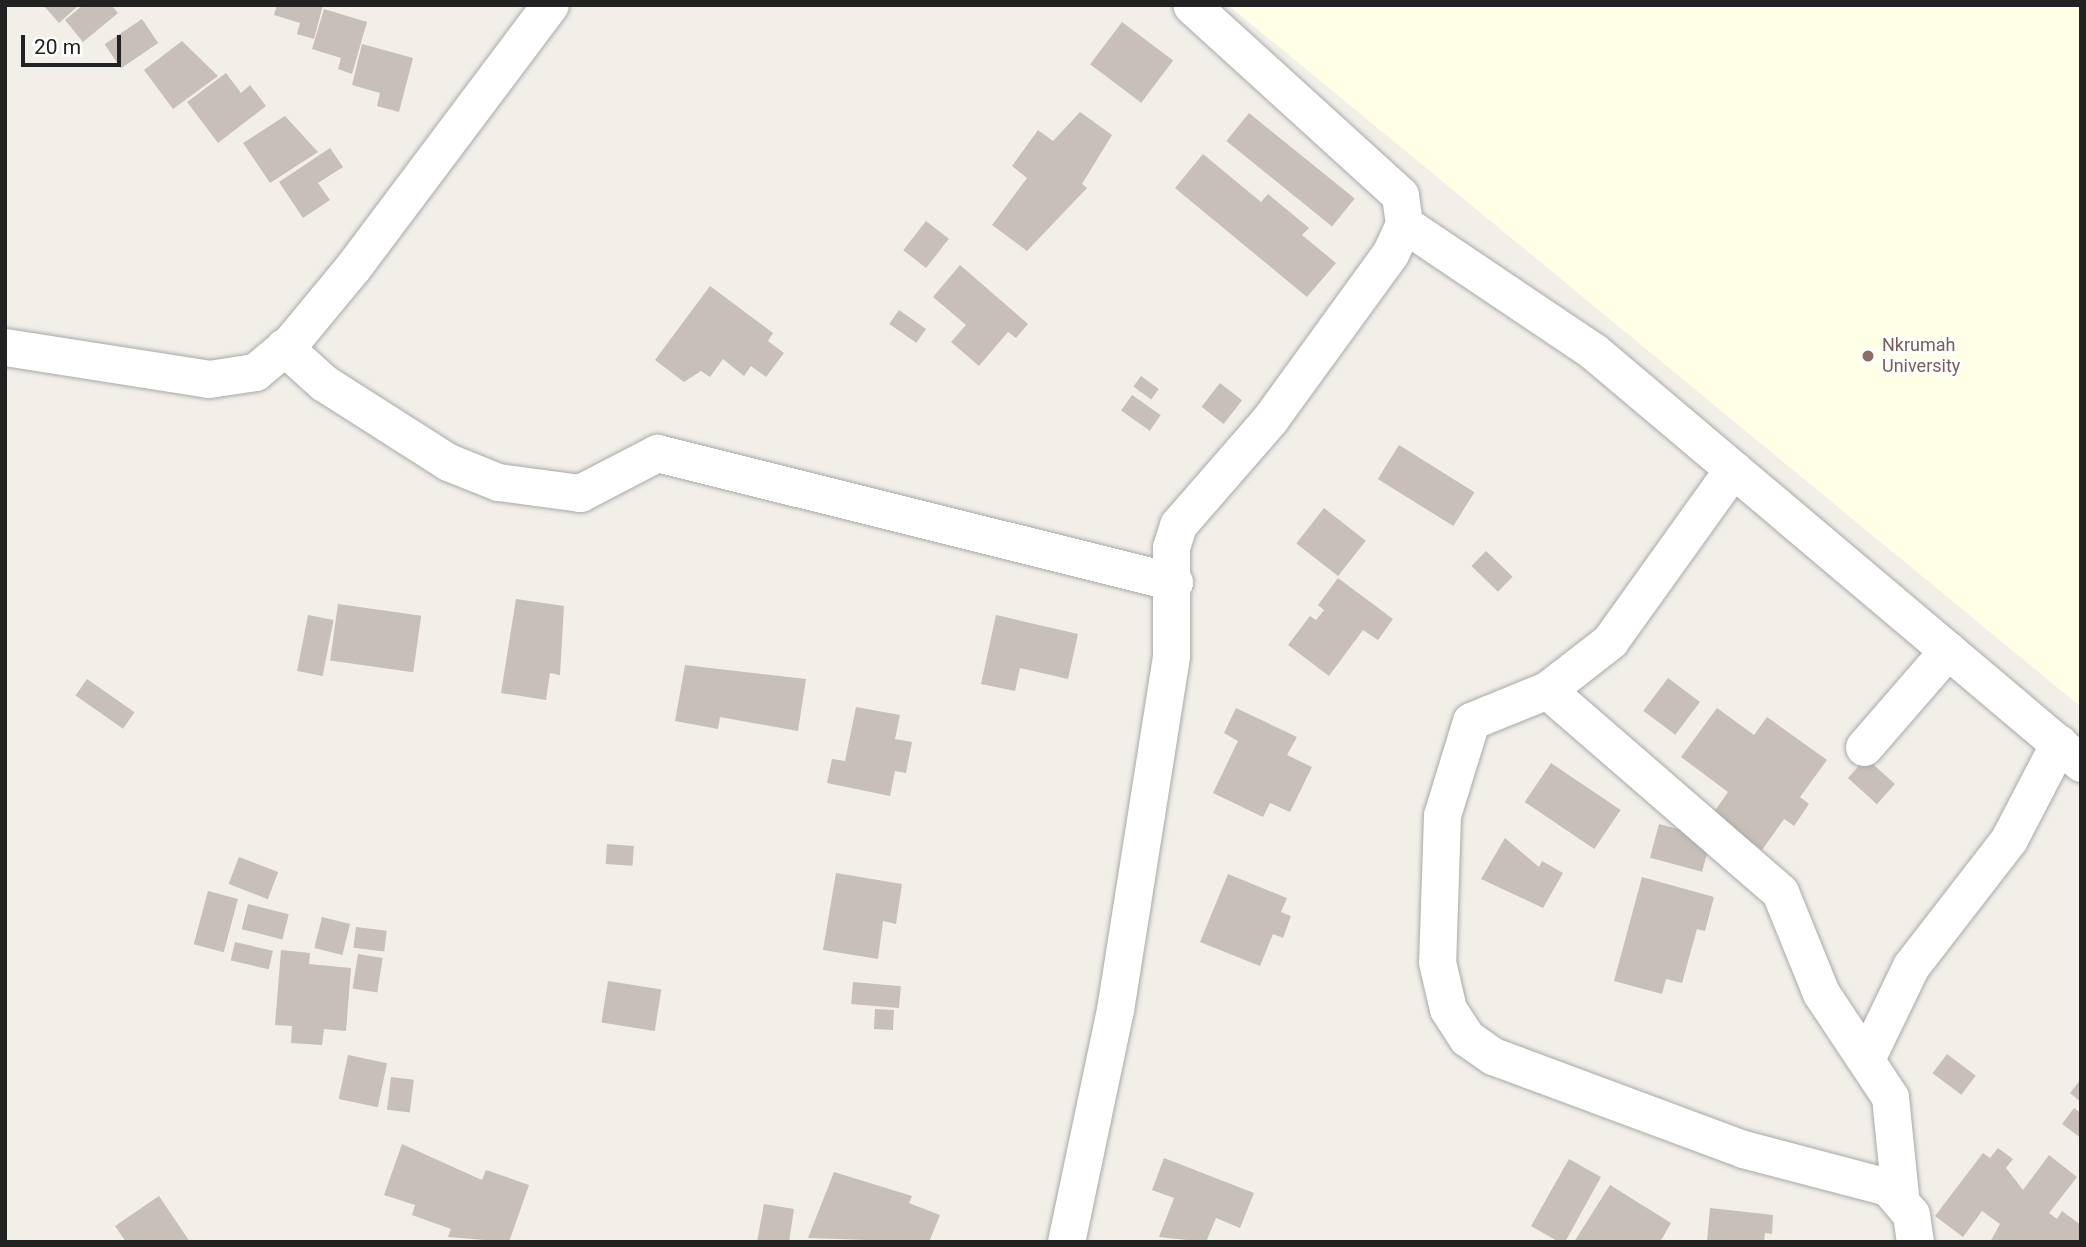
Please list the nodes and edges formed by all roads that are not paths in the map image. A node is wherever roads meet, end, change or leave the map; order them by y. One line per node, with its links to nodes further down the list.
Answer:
1 (550, 5): 5 (street)
2 (1191, 5): 3 (street)
3 (1404, 224): 6 (street); 7 (street)
4 (5, 347): 5 (street)
5 (284, 348): 7 (street)
6 (1733, 469): 8 (street); 9 (street)
7 (1174, 582): 14 (street)
8 (1948, 650): 10 (street); 11 (street)
9 (1547, 690): 12 (street); 13 (street)
10 (1864, 747)
11 (2070, 753): 12 (street)
12 (1866, 1059): 13 (street)
13 (1900, 1196): 15 (street)
14 (1066, 1242)
15 (1915, 1242)

